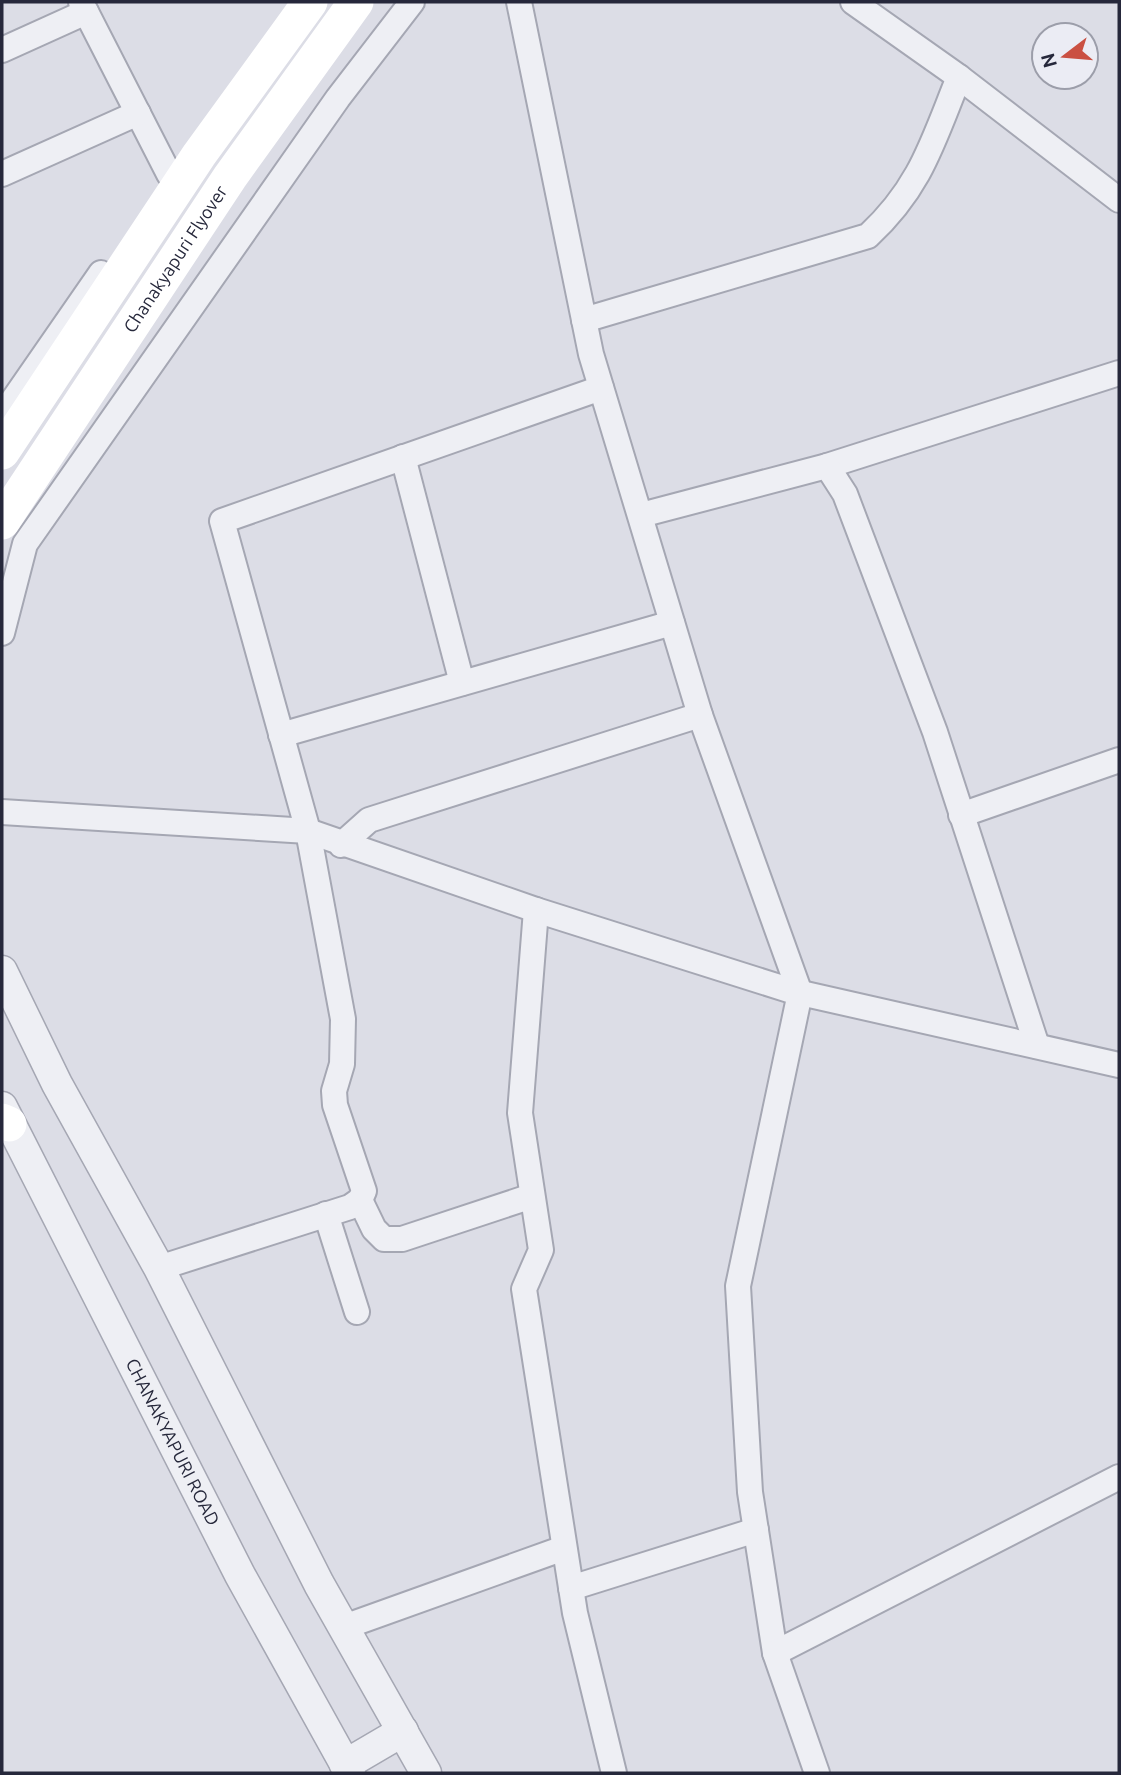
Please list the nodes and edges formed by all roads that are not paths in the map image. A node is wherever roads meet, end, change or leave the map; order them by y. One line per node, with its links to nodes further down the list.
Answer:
1 (289, 2): 12 (street)
2 (310, 2): 18 (main road)
3 (356, 2): 22 (main road, Chanakyapuri Flyover)
4 (412, 2): 24 (street)
5 (519, 2): 14 (street)
6 (853, 2): 9 (street)
7 (84, 7): 8 (street); 10 (street)
8 (2, 50)
9 (959, 76): 13 (street); 14 (street)
10 (138, 113): 11 (street); 12 (street)
11 (2, 174)
12 (169, 174): 17 (street)
13 (1119, 200)
14 (584, 320): 16 (street)
15 (1119, 373): 20 (street)
16 (601, 388): 19 (street); 21 (street)
17 (2, 416)
18 (2, 452)
19 (403, 457): 25 (street); 27 (street)
20 (827, 466): 21 (street); 30 (street)
21 (641, 515): 23 (street)
22 (2, 522)
23 (672, 623): 25 (street); 26 (street)
24 (2, 633)
25 (462, 683): 27 (street)
26 (700, 715): 32 (street); 35 (street)
27 (281, 735): 31 (street)
28 (1119, 760): 30 (street)
29 (2, 812): 31 (street)
30 (961, 815): 36 (street)
31 (308, 831): 32 (street); 40 (street)
32 (341, 845): 33 (street)
33 (536, 910): 35 (street); 39 (street)
34 (2, 971): 42 (street)
35 (800, 993): 36 (street); 45 (street)
36 (1037, 1046): 37 (street)
37 (1119, 1065)
38 (4, 1117): 51 (street, CHANAKYAPURI ROAD)
39 (533, 1196): 40 (street); 46 (street)
40 (360, 1199): 41 (street)
41 (326, 1214): 42 (street); 43 (street)
42 (159, 1268): 48 (street)
43 (357, 1312)
44 (1119, 1477): 49 (street)
45 (756, 1530): 47 (street); 49 (street)
46 (565, 1548): 47 (street); 48 (street)
47 (571, 1588): 53 (street)
48 (344, 1628): 50 (street)
49 (775, 1653): 54 (street)
50 (403, 1731): 51 (street); 52 (street)
51 (348, 1769)
52 (426, 1773)
53 (614, 1773)
54 (817, 1773)

